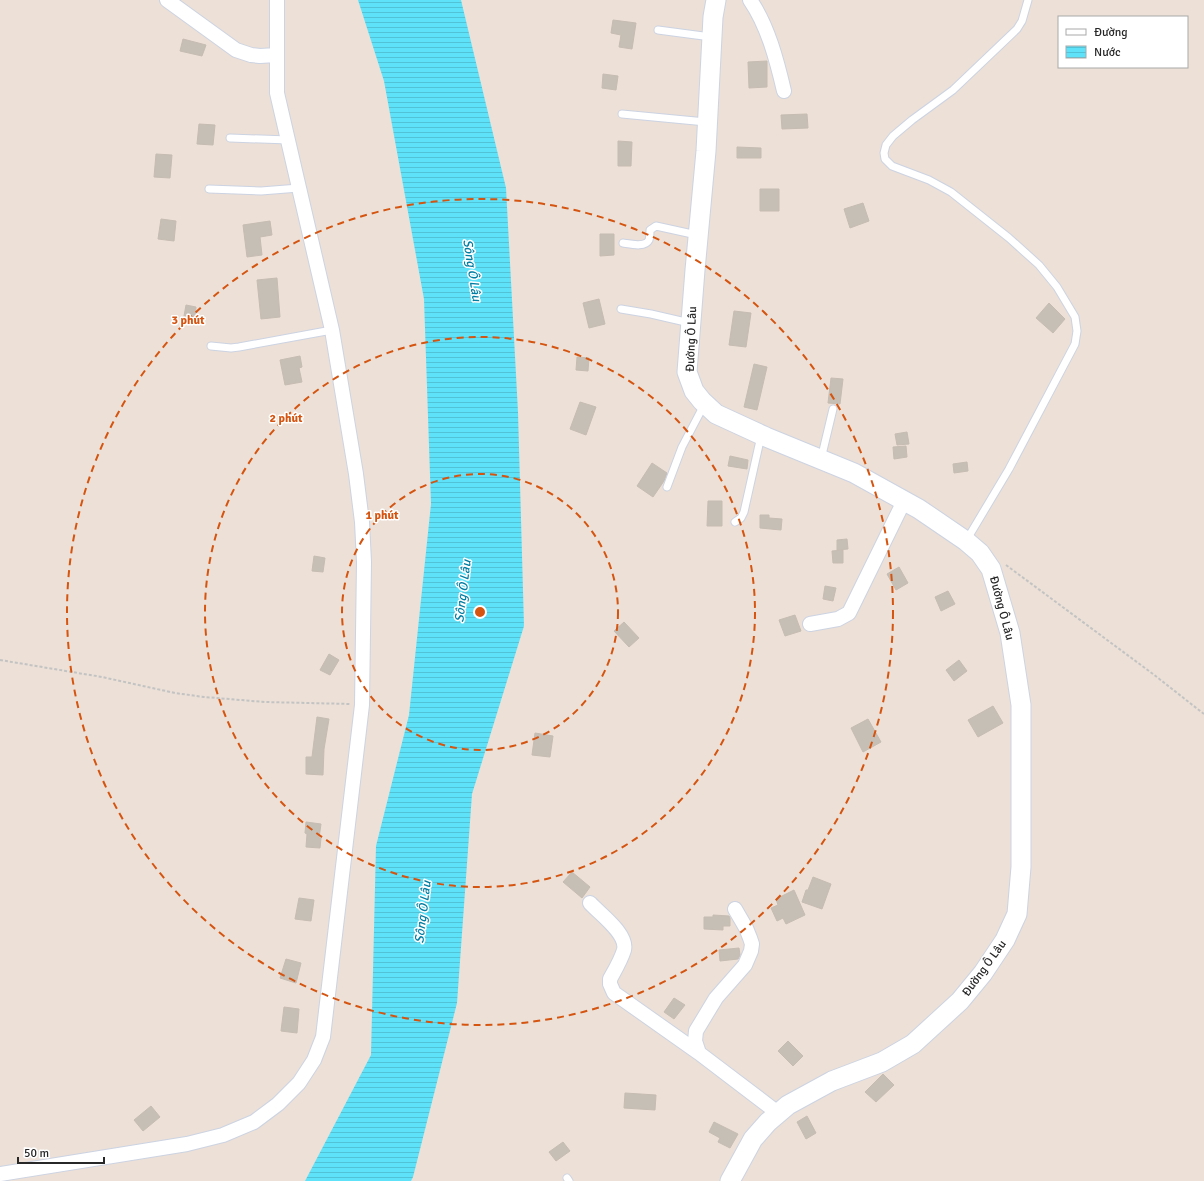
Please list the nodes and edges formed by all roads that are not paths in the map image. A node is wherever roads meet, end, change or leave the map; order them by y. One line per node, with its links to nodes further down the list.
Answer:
1 (167, 0): 8 (street)
2 (277, 0): 8 (street)
3 (716, 0): 7 (main road, Đường Ô Lâu)
4 (750, 0): 9 (street)
5 (1028, 0): 29 (lane)
6 (658, 30): 7 (lane)
7 (712, 37): 11 (main road, Đường Ô Lâu)
8 (276, 54): 13 (street)
9 (784, 91)
10 (622, 114): 11 (lane)
11 (708, 122): 16 (main road, Đường Ô Lâu)
12 (230, 138): 13 (lane)
13 (289, 140): 14 (street)
14 (299, 188): 15 (lane); 20 (street)
15 (209, 189)
16 (698, 235): 17 (lane); 19 (main road, Đường Ô Lâu)
17 (623, 243)
18 (622, 310): 19 (lane)
19 (691, 324): 22 (main road, Đường Ô Lâu)
20 (332, 330): 21 (lane); 35 (street)
21 (211, 346)
22 (704, 404): 24 (main road, Đường Ô Lâu); 26 (lane)
23 (833, 408): 25 (lane)
24 (762, 435): 25 (main road, Đường Ô Lâu); 28 (lane)
25 (821, 459): 27 (main road, Đường Ô Lâu)
26 (667, 487)
27 (904, 501): 29 (main road, Đường Ô Lâu); 30 (street)
28 (735, 522)
29 (966, 541): 34 (main road, Đường Ô Lâu)
30 (810, 624)
31 (590, 903): 33 (street)
32 (735, 909): 33 (street)
33 (699, 1053): 34 (street)
34 (778, 1113): 36 (main road, Đường Ô Lâu)
35 (0, 1174)
36 (730, 1181)

